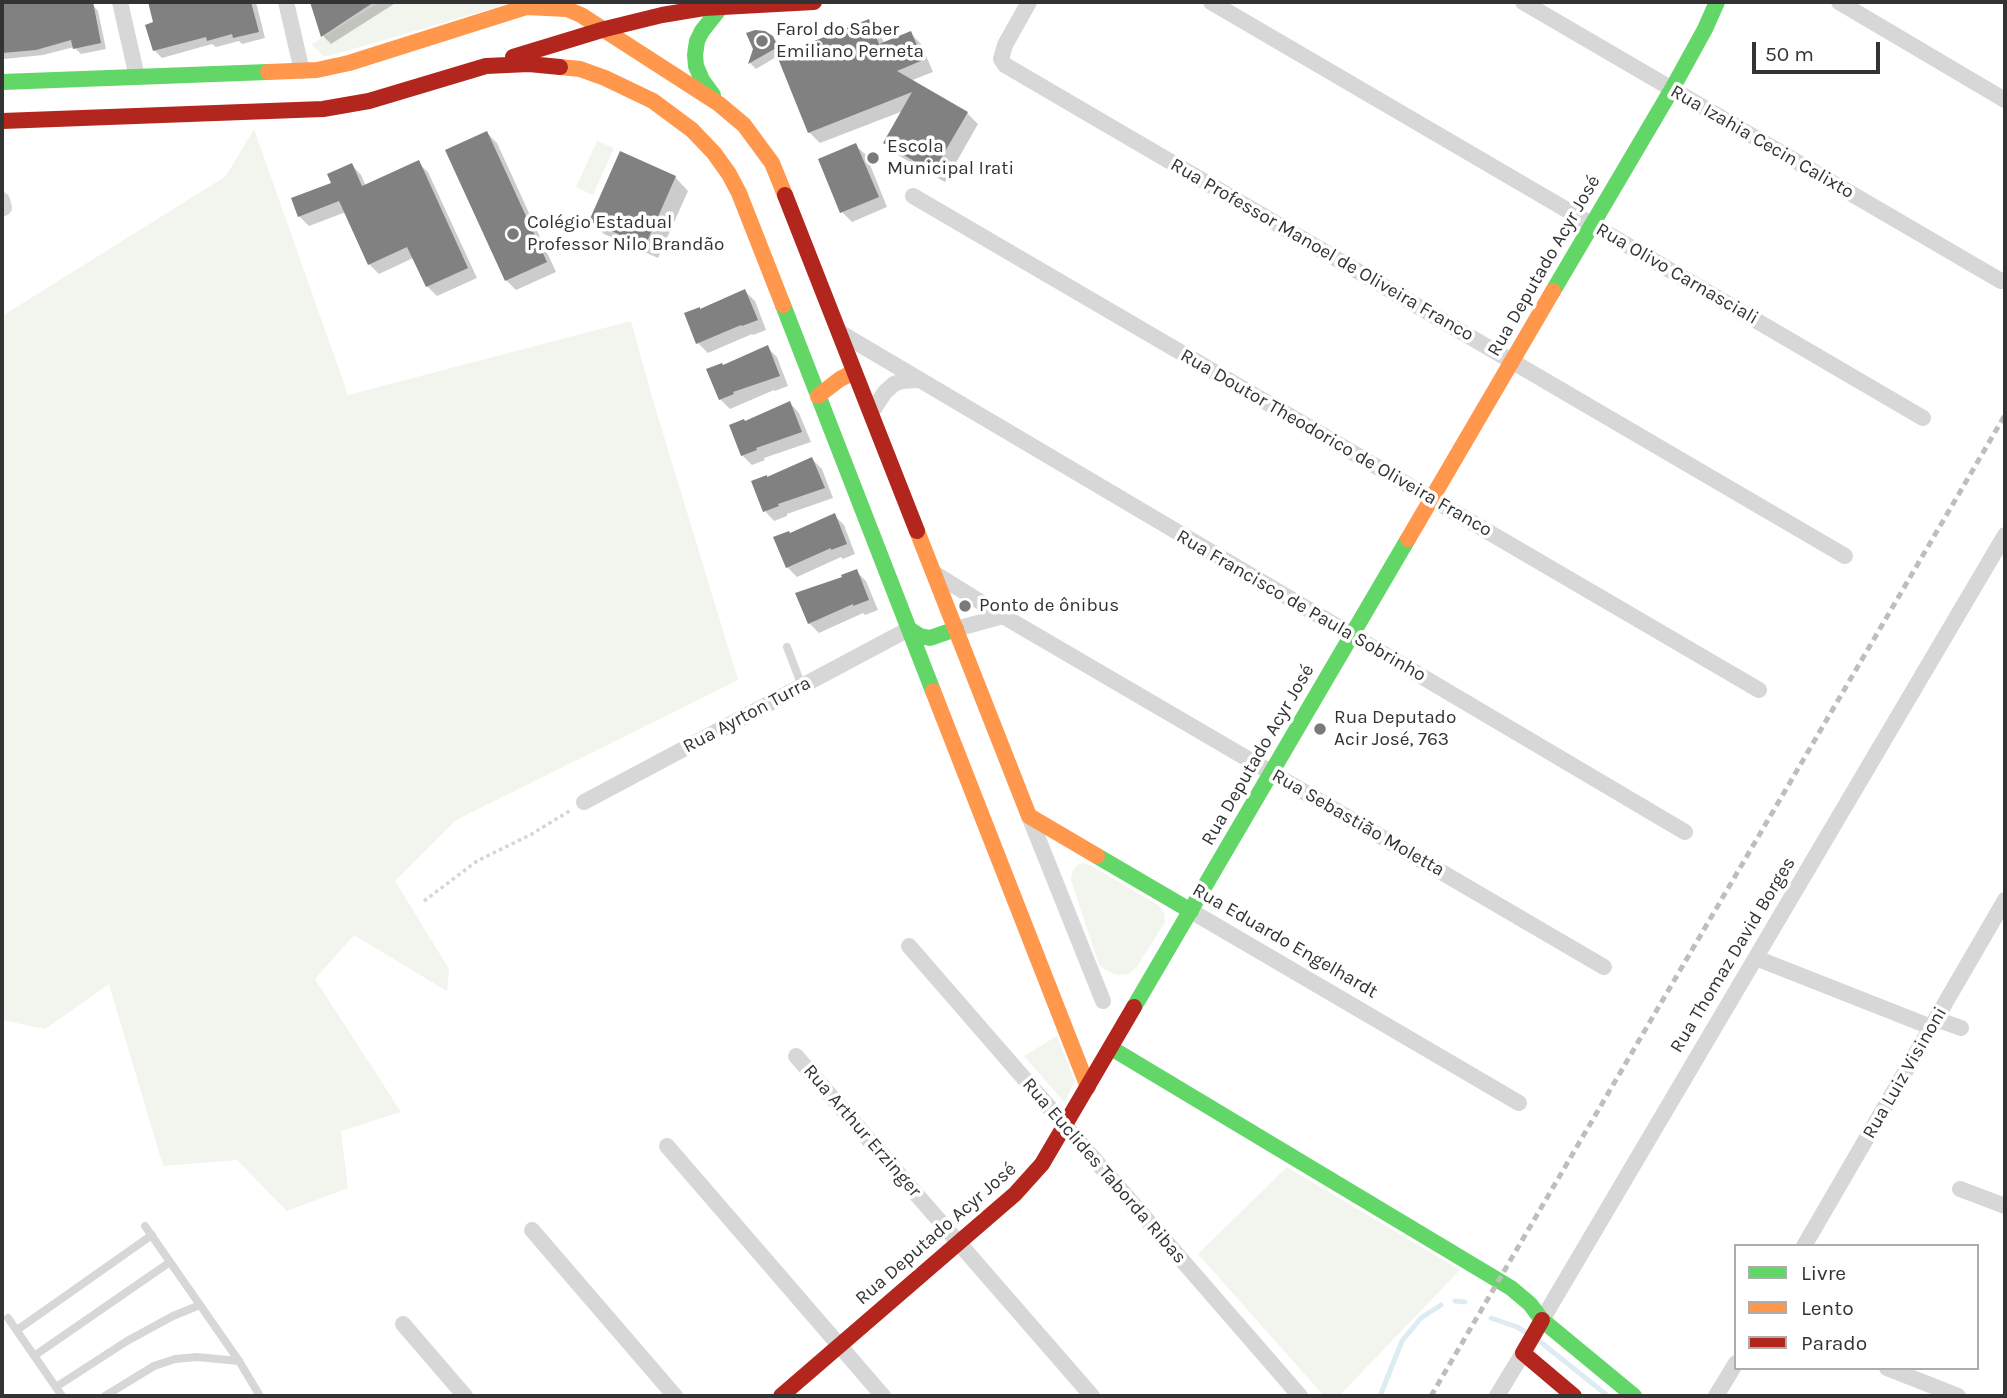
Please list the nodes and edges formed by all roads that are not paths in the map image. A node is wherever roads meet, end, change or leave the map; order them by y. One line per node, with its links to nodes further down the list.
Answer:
1 (120, 2): 17 (street)
2 (286, 2): 16 (street)
3 (545, 2): 12 (street)
4 (814, 2): 11 (street)
5 (1028, 2): 32 (street, Rua Professor Manoel de Oliveira Franco)
6 (1213, 2): 28 (street, Rua Olivo Carnasciali)
7 (1523, 2): 21 (street, Rua Izahia Cecin Calixto)
8 (1700, 2): 15 (street, Rua Deputado Acyr José)
9 (1717, 2): 15 (street, Rua Deputado Acyr José)
10 (1839, 2): 22 (street)
11 (721, 7): 13 (street); 23 (street)
12 (526, 8): 13 (street); 16 (street)
13 (605, 29): 14 (street); 23 (street)
14 (486, 65): 24 (street); 35 (street)
15 (1685, 65): 21 (street, Rua Deputado Acyr José)
16 (302, 72): 17 (street)
17 (138, 77): 18 (street)
18 (83, 79): 19 (street); 24 (street)
19 (30, 81): 20 (street); 25 (street)
20 (2, 82)
21 (1672, 89): 28 (street, Rua Deputado Acyr José); 29 (street, Rua Izahia Cecin Calixto)
22 (2005, 100)
23 (719, 104): 30 (street)
24 (85, 117): 25 (street)
25 (38, 119): 26 (street)
26 (2, 121)
27 (914, 196): 38 (street, Rua Doutor Theodorico de Oliveira Franco)
28 (1592, 225): 32 (street, Rua Deputado Acyr José); 37 (street, Rua Olivo Carnasciali)
29 (2001, 281)
30 (839, 332): 31 (street, Rua Francisco de Paula Sobrinho); 33 (street)
31 (886, 361): 33 (street); 34 (street, Rua Francisco de Paula Sobrinho)
32 (1512, 362): 38 (street, Rua Deputado Acyr José); 40 (street, Rua Professor Manoel de Oliveira Franco)
33 (855, 372): 35 (street); 36 (street)
34 (917, 380): 36 (street); 45 (street, Rua Francisco de Paula Sobrinho)
35 (818, 396): 43 (street)
36 (871, 414): 41 (street)
37 (1923, 418)
38 (1432, 499): 45 (street, Rua Deputado Acyr José); 48 (street, Rua Doutor Theodorico de Oliveira Franco)
39 (2005, 535): 56 (street, Rua Thomaz David Borges)
40 (1845, 556)
41 (934, 573): 42 (street, Rua Sebastião Moletta); 44 (street)
42 (1003, 616): 44 (street); 49 (street, Rua Sebastião Moletta)
43 (909, 629): 44 (street); 47 (street, Rua Ayrton Turra); 63 (street)
44 (956, 629): 51 (street)
45 (1352, 636): 49 (street, Rua Deputado Acyr José); 52 (street, Rua Francisco de Paula Sobrinho)
46 (787, 647): 47 (lane)
47 (802, 686): 50 (street, Rua Ayrton Turra)
48 (1759, 690)
49 (1272, 773): 54 (street, Rua Deputado Acyr José); 57 (street, Rua Sebastião Moletta)
50 (584, 802)
51 (1029, 816): 54 (street, Rua Eduardo Engelhardt); 58 (street)
52 (1685, 832)
53 (2005, 900): 59 (street, Rua Luiz Visinoni)
54 (1191, 911): 61 (street, Rua Deputado Acyr José); 64 (street, Rua Eduardo Engelhardt)
55 (909, 946): 65 (street, Rua Euclides Taborda Ribas)
56 (1756, 958): 59 (street); 77 (street, Rua Thomaz David Borges)
57 (1604, 967)
58 (1103, 1001)
59 (1934, 1023): 60 (street); 73 (street, Rua Luiz Visinoni)
60 (1961, 1028)
61 (1111, 1048): 63 (street, Rua Deputado Acyr José); 77 (street)
62 (796, 1056): 72 (street, Rua Arthur Erzinger)
63 (1088, 1087): 65 (street, Rua Deputado Acyr José)
64 (1519, 1103)
65 (1065, 1126): 72 (street, Rua Deputado Acyr José); 95 (street, Rua Euclides Taborda Ribas)
66 (667, 1146): 80 (street)
67 (1960, 1189): 68 (street)
68 (2005, 1206)
69 (145, 1226): 71 (lane)
70 (531, 1230): 91 (street)
71 (152, 1235): 74 (lane); 79 (lane)
72 (959, 1243): 80 (street, Rua Deputado Acyr José); 94 (street, Rua Arthur Erzinger)
73 (1805, 1244)
74 (170, 1262): 75 (lane); 82 (lane)
75 (200, 1305): 83 (lane); 86 (lane)
76 (8, 1318): 79 (lane)
77 (1542, 1320): 81 (street, Rua Thomaz David Borges); 98 (street)
78 (402, 1324): 90 (street)
79 (17, 1330): 82 (lane)
80 (839, 1346): 92 (street, Rua Deputado Acyr José); 93 (street)
81 (1522, 1353): 96 (street, Rua Thomaz David Borges); 97 (street)
82 (34, 1356): 86 (lane)
83 (239, 1361): 88 (lane); 89 (lane)
84 (1734, 1366): 99 (street)
85 (1892, 1370): 100 (street)
86 (56, 1387): 87 (lane)
87 (62, 1396)
88 (104, 1396)
89 (260, 1396)
90 (465, 1396)
91 (675, 1396)
92 (781, 1396)
93 (883, 1396)
94 (1092, 1396)
95 (1300, 1396)
96 (1497, 1396)
97 (1574, 1396)
98 (1634, 1396)
99 (1716, 1396)
100 (1958, 1396)

